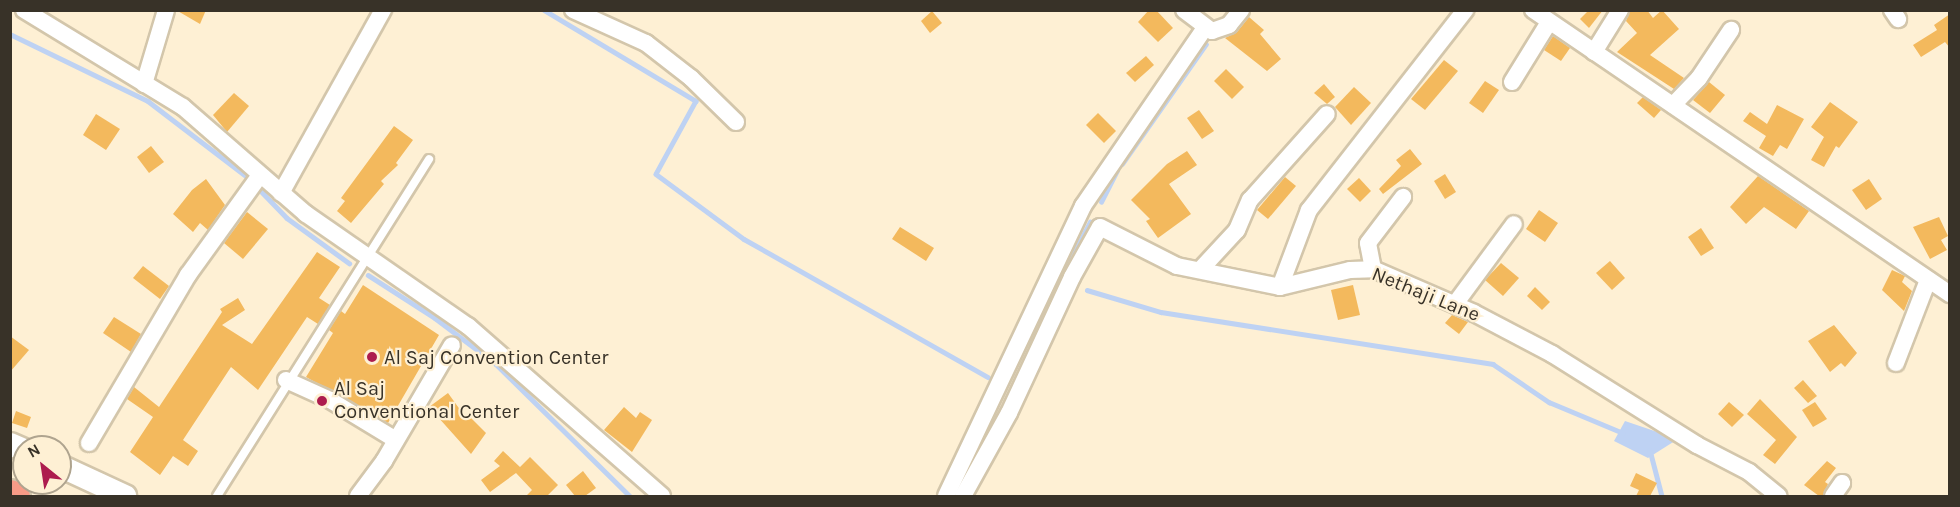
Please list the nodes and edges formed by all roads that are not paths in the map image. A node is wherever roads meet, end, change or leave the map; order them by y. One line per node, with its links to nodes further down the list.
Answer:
1 (24, 10): 15 (street)
2 (166, 10): 15 (street)
3 (383, 10): 21 (street)
4 (573, 10): 18 (street)
5 (1184, 10): 11 (street)
6 (1241, 10): 11 (street)
7 (1465, 10): 28 (street)
8 (1533, 10): 10 (street)
9 (1620, 10): 13 (street)
10 (1550, 22): 13 (street); 14 (street)
11 (1205, 28): 42 (street)
12 (1731, 30): 16 (street)
13 (1594, 52): 16 (street)
14 (1512, 82)
15 (144, 84): 20 (street)
16 (1673, 105): 27 (street)
17 (1327, 114): 26 (street)
18 (736, 122)
19 (429, 159): 24 (lane)
20 (260, 175): 21 (street); 34 (street)
21 (281, 193): 24 (street)
22 (1403, 197): 25 (street)
23 (1514, 224): 29 (street)
24 (368, 255): 32 (lane); 41 (street)
25 (1373, 269): 28 (street, Nethaji Lane); 29 (street, Nethaji Lane)
26 (1200, 270): 28 (street, Nethaji Lane); 43 (street, Nethaji Lane)
27 (1941, 285): 31 (street)
28 (1280, 287)
29 (1455, 304): 44 (street, Nethaji Lane)
30 (452, 345): 33 (street)
31 (1896, 363)
32 (286, 380): 33 (street); 39 (lane)
33 (396, 440): 40 (street)
34 (89, 443)
35 (72, 472): 38 (street)
36 (10, 494): 37 (highway)
37 (16, 496)
38 (125, 496)
39 (216, 496)
40 (358, 496)
41 (662, 496)
42 (946, 496)
43 (963, 496)
44 (1779, 496)

